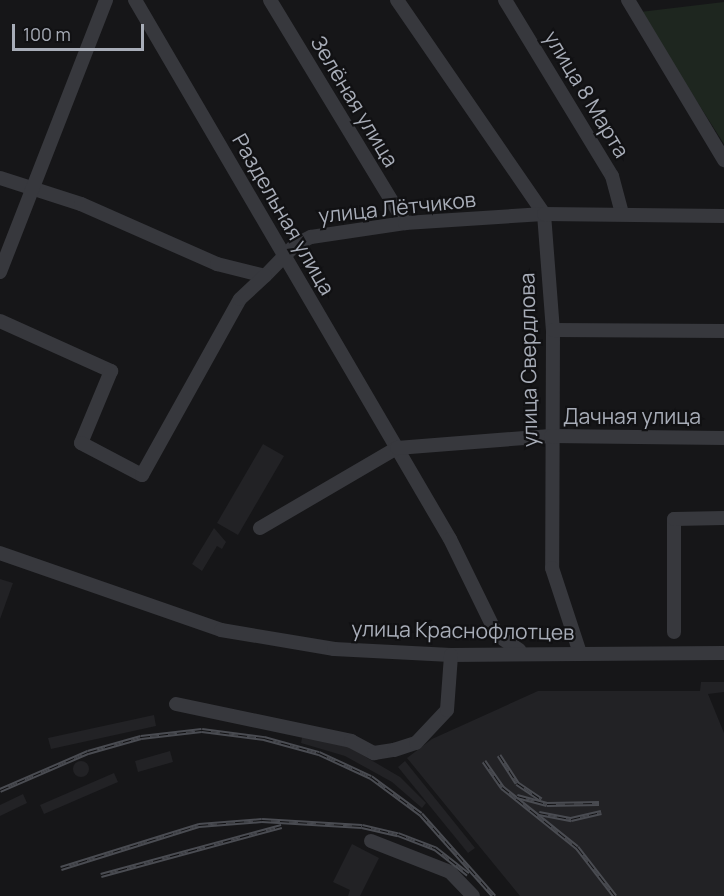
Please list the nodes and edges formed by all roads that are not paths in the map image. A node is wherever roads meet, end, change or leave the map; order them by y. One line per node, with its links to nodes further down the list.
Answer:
1 (106, 0): 9 (street)
2 (135, 0): 14 (street, Раздельная улица)
3 (270, 0): 13 (street, Зелёная улица)
4 (397, 0): 11 (street)
5 (506, 0): 10 (street, улица 8 Марта)
6 (630, 1): 7 (street)
7 (724, 160)
8 (0, 178): 9 (street)
9 (30, 187): 15 (street); 16 (street)
10 (622, 213): 11 (street, улица Лётчиков); 12 (street, улица Лётчиков)
11 (544, 214): 13 (street, улица Лётчиков); 18 (street, улица Свердлова)
12 (724, 216)
13 (405, 223): 14 (street, улица Лётчиков)
14 (286, 260): 16 (street, улица Лётчиков); 22 (street, Раздельная улица)
15 (0, 272)
16 (265, 276): 17 (street, улица Лётчиков)
17 (0, 321)
18 (553, 330): 19 (street); 20 (street, улица Свердлова)
19 (724, 331)
20 (551, 436): 21 (street, Дачная улица); 22 (street, Дачная улица); 28 (street, улица Свердлова)
21 (724, 438)
22 (397, 448): 24 (street); 27 (street, Раздельная улица)
23 (724, 518): 26 (street)
24 (260, 528)
25 (0, 553): 30 (street, улица Краснофлотцев)
26 (674, 632)
27 (519, 650): 28 (street, улица Краснофлотцев); 30 (street, улица Краснофлотцев)
28 (580, 653): 29 (street, улица Краснофлотцев)
29 (724, 653)
30 (451, 655): 31 (street)
31 (176, 704)
32 (371, 842): 33 (street)
33 (472, 896)

